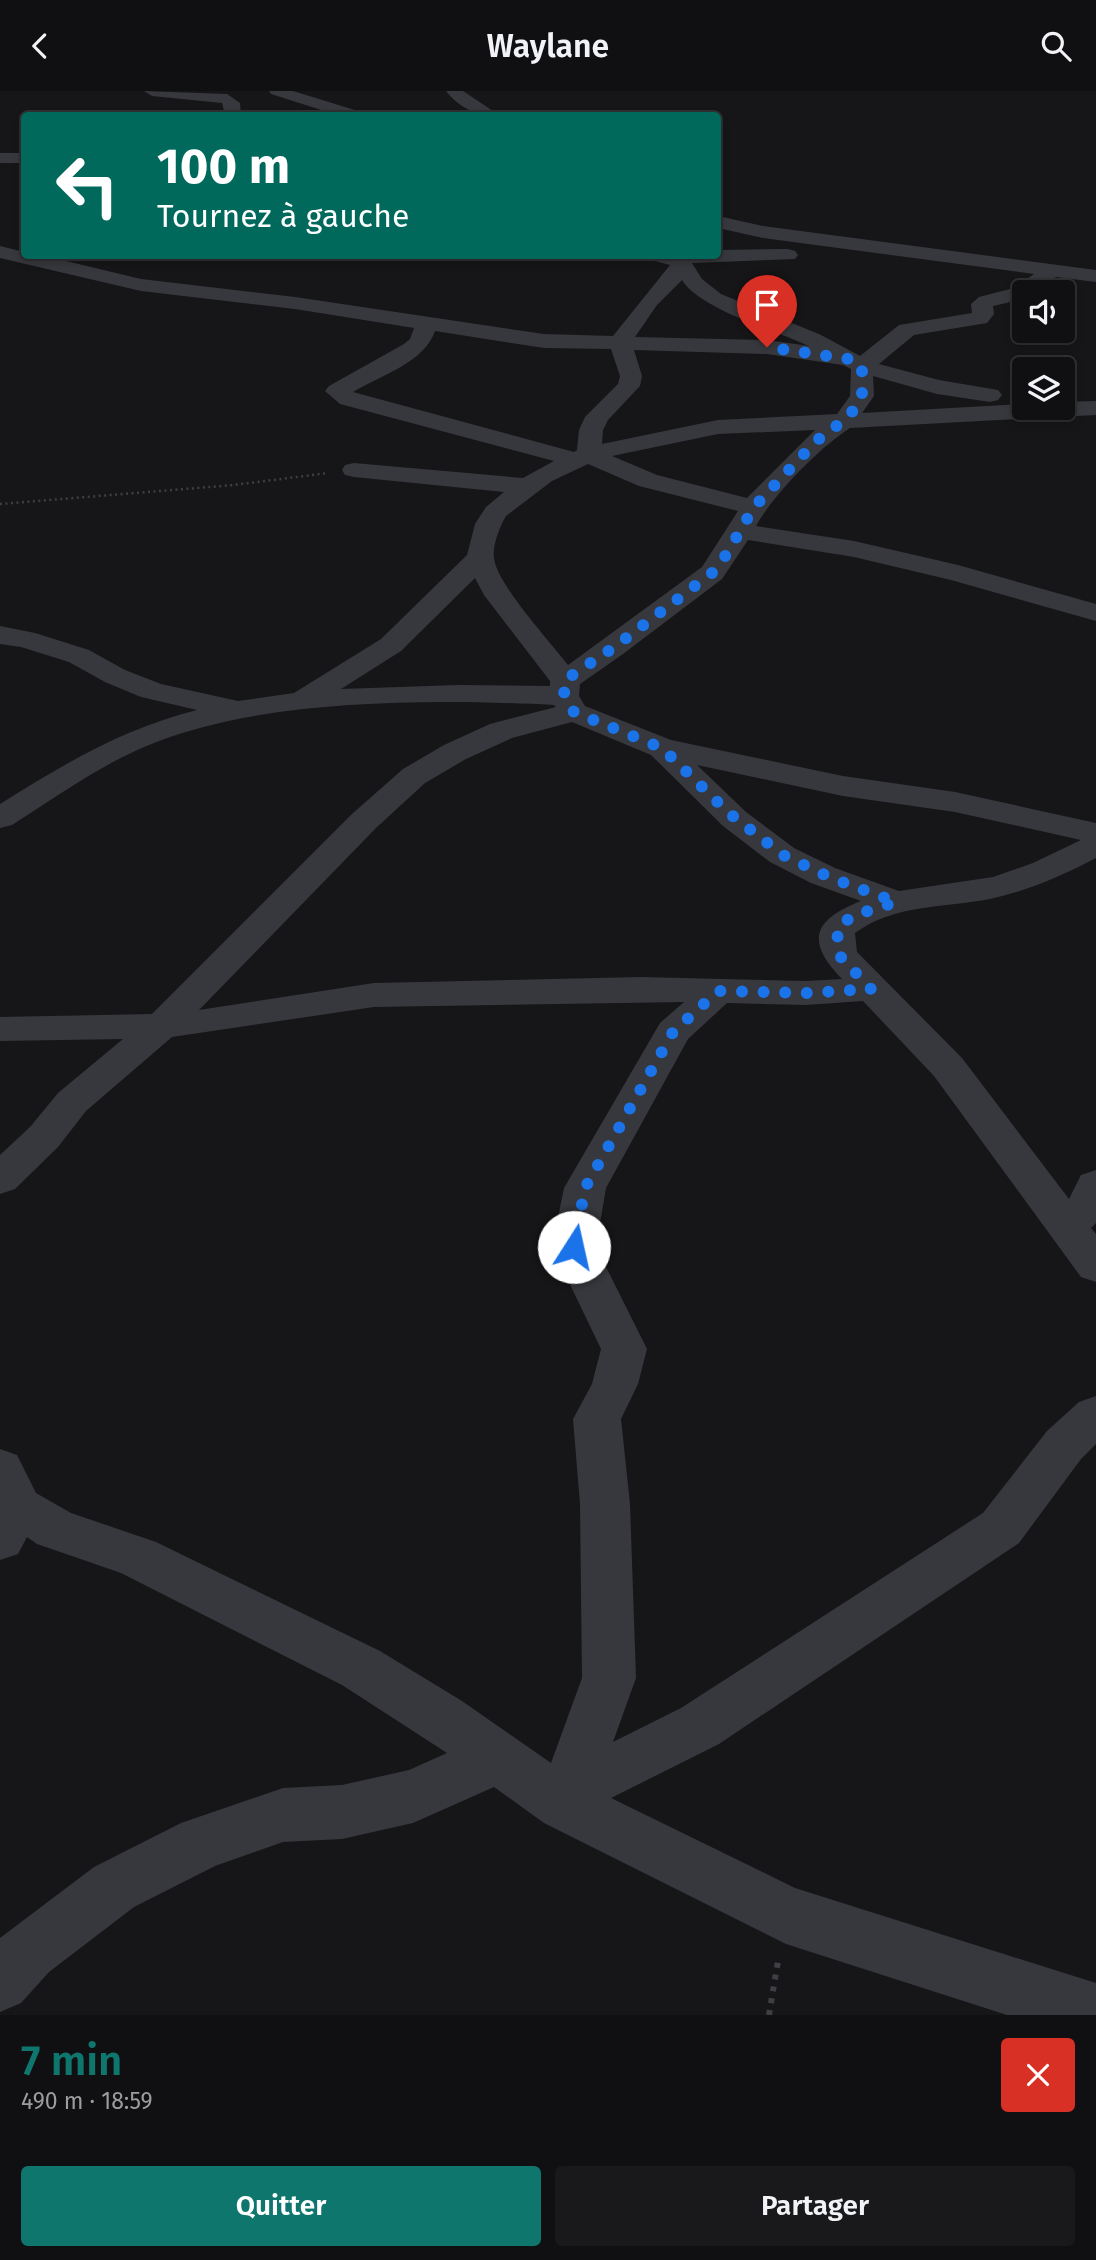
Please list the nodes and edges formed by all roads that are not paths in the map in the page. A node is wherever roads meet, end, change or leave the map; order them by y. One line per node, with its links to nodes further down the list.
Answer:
1 (152, 91): 6 (street)
2 (276, 91): 5 (street)
3 (329, 91): 5 (street)
4 (454, 91): 8 (street)
5 (299, 97): 7 (street)
6 (233, 112)
7 (343, 112)
8 (485, 112)
9 (0, 158): 10 (street)
10 (21, 158)
11 (723, 228): 14 (street)
12 (0, 252): 13 (street)
13 (21, 255)
14 (944, 256): 15 (street); 19 (street)
15 (721, 257)
16 (42, 259): 21 (street)
17 (685, 259): 22 (street)
18 (686, 259): 23 (street)
19 (1051, 272): 20 (street); 23 (street)
20 (1096, 276)
21 (426, 324): 22 (street); 27 (street)
22 (620, 342): 23 (street); 27 (street)
23 (855, 362): 24 (street); 26 (street)
24 (1012, 397)
25 (1079, 408): 26 (street)
26 (844, 421): 27 (street); 30 (street)
27 (582, 457): 29 (street); 30 (street)
28 (354, 470): 29 (street)
29 (526, 486): 32 (street)
30 (754, 507): 31 (street)
31 (740, 531): 33 (street); 35 (street)
32 (480, 558): 35 (street); 36 (street)
33 (1096, 613)
34 (0, 635): 37 (street)
35 (568, 696): 36 (street); 38 (street); 45 (street)
36 (305, 699): 37 (street)
37 (235, 709): 39 (street)
38 (662, 748): 40 (street); 42 (street)
39 (0, 818)
40 (1096, 833)
41 (1096, 845): 42 (street)
42 (896, 902): 43 (street)
43 (871, 989): 44 (street); 49 (street)
44 (718, 991): 45 (street); 54 (street)
45 (162, 1026): 46 (street); 47 (street)
46 (0, 1029)
47 (0, 1179)
48 (1096, 1185): 49 (street)
49 (1067, 1227): 50 (street)
50 (1096, 1266)
51 (1096, 1415): 54 (street)
52 (6, 1505): 53 (street)
53 (498, 1758): 54 (street); 55 (street)
54 (570, 1789): 56 (street)
55 (0, 1982)
56 (1096, 2013)

